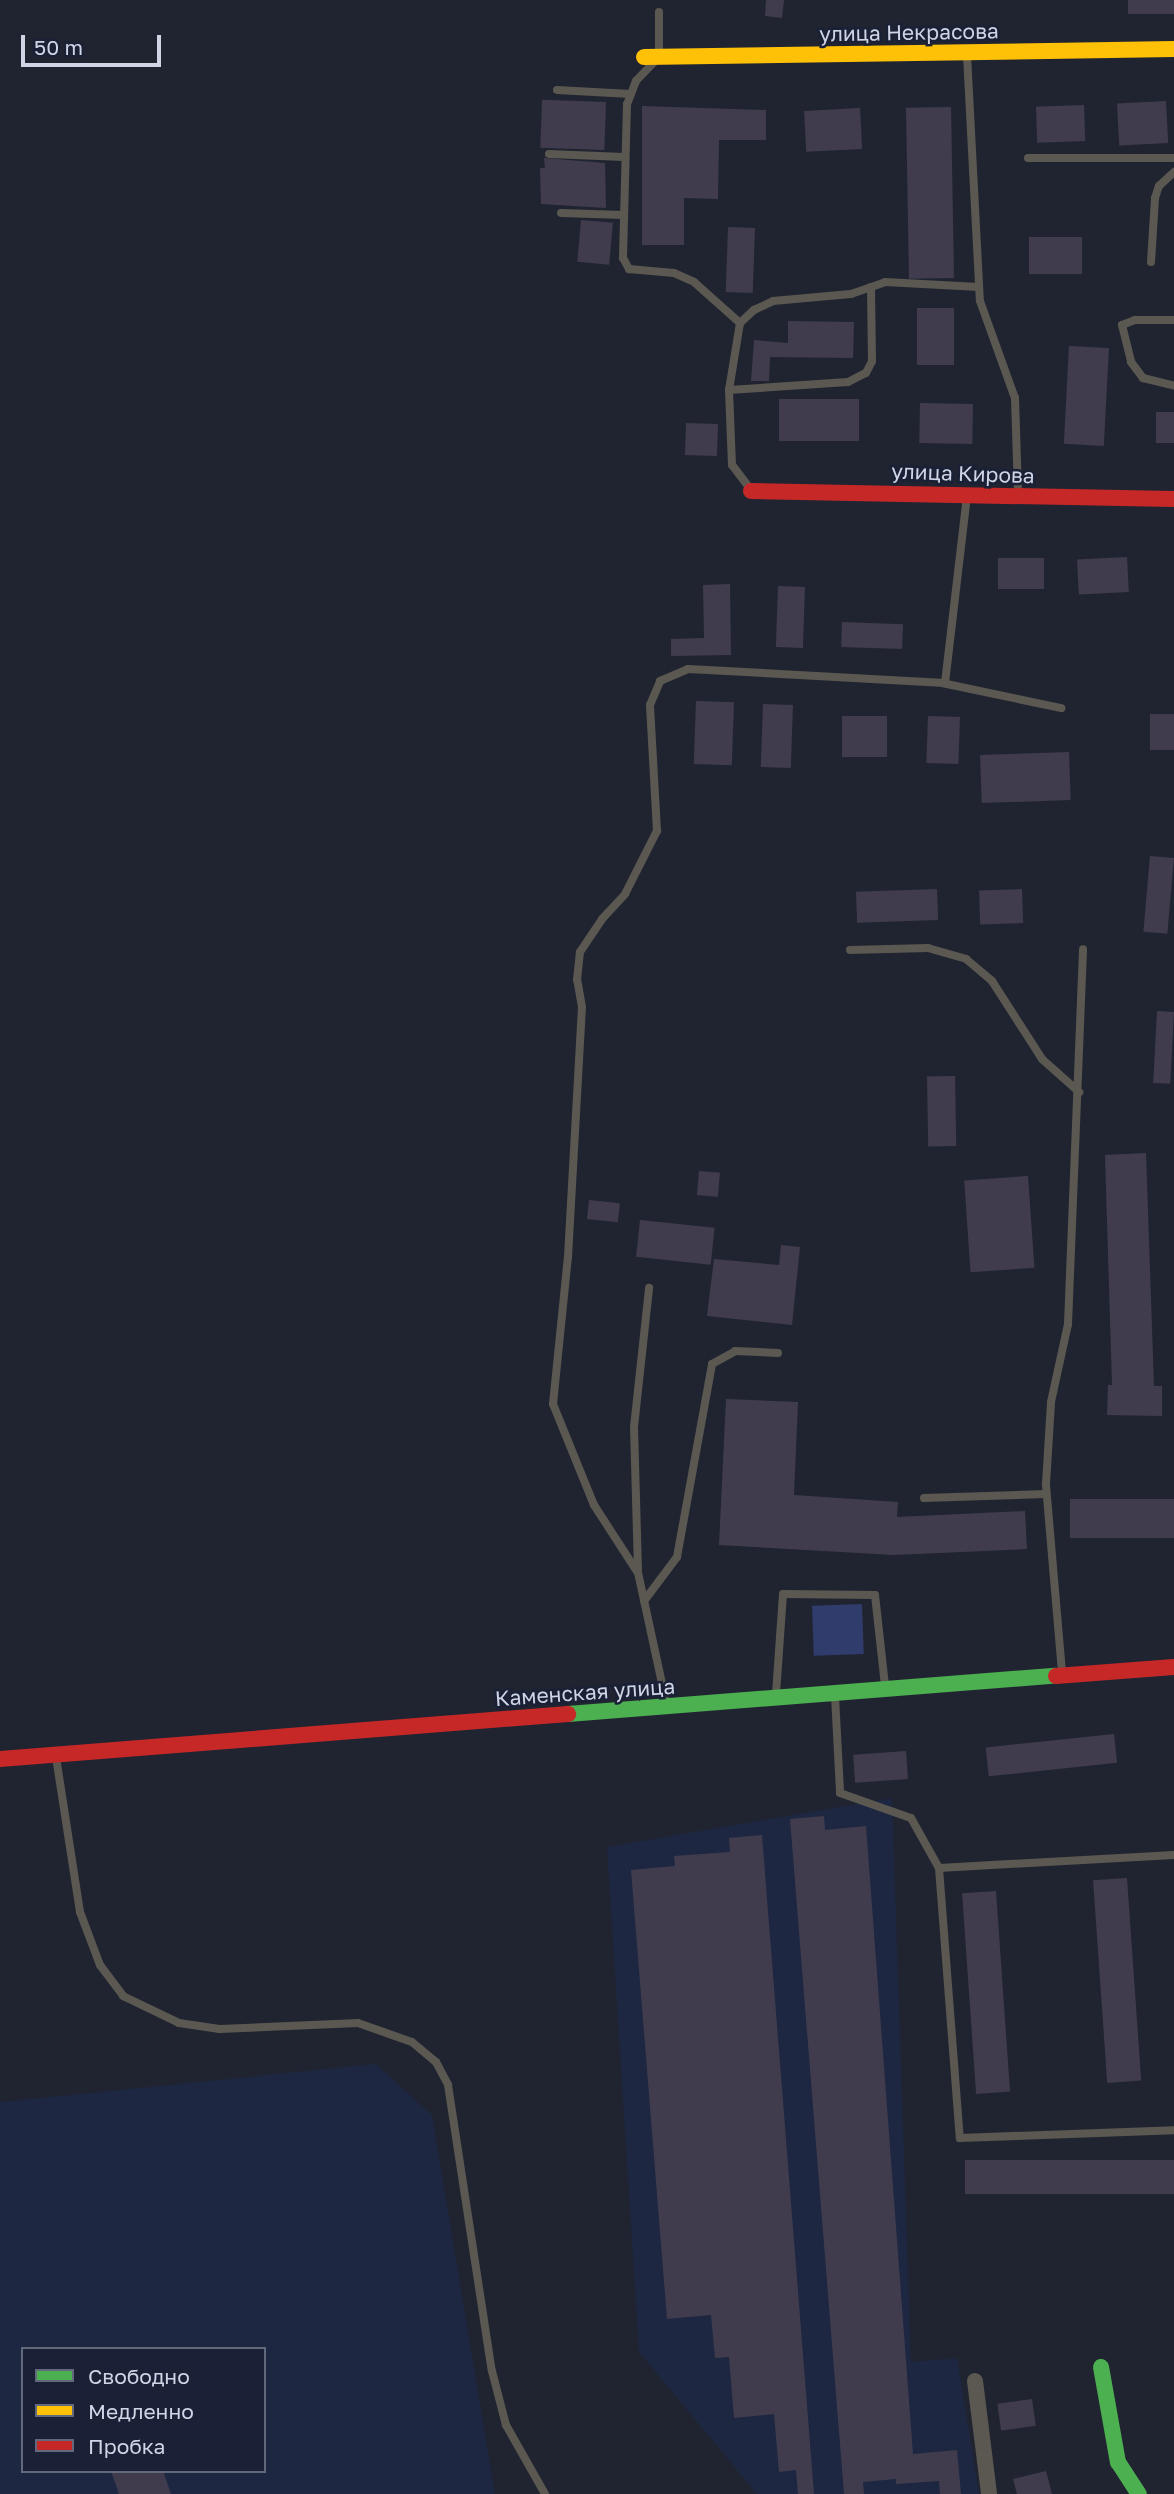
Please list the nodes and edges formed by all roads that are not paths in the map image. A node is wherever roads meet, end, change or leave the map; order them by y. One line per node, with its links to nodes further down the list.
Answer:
1 (659, 12): 4 (lane)
2 (1174, 49): 3 (main road, улица Некрасова)
3 (967, 52): 4 (main road, улица Некрасова); 16 (lane)
4 (651, 57): 6 (lane)
5 (557, 90): 6 (lane)
6 (631, 94): 8 (lane)
7 (549, 154): 8 (lane)
8 (624, 157): 13 (lane)
9 (1028, 158): 10 (lane)
10 (1174, 158)
11 (1174, 172): 14 (lane)
12 (561, 213): 13 (lane)
13 (624, 215): 18 (lane)
14 (1151, 262)
15 (871, 287): 16 (lane); 18 (lane); 20 (lane)
16 (979, 287): 23 (lane)
17 (1174, 320): 19 (lane)
18 (740, 323): 20 (lane)
19 (1174, 386)
20 (729, 390): 21 (lane)
21 (751, 491): 22 (main road, улица Кирова)
22 (968, 493): 23 (main road, улица Кирова); 25 (lane)
23 (1018, 496): 24 (main road, улица Кирова)
24 (1174, 499)
25 (939, 682): 26 (lane); 34 (lane)
26 (1061, 708)
27 (1083, 949): 29 (lane)
28 (850, 950): 29 (lane)
29 (1079, 1092): 32 (lane)
30 (649, 1287): 34 (lane)
31 (778, 1353): 35 (lane)
32 (1046, 1494): 33 (lane); 37 (lane)
33 (924, 1498)
34 (638, 1573): 35 (lane)
35 (644, 1601): 41 (lane)
36 (1174, 1667): 37 (main road, Каменская улица)
37 (1062, 1675): 38 (main road, Каменская улица)
38 (885, 1689): 39 (main road, Каменская улица); 40 (lane)
39 (835, 1693): 40 (main road, Каменская улица); 45 (lane)
40 (775, 1699): 41 (main road, Каменская улица)
41 (667, 1706): 42 (main road, Каменская улица)
42 (56, 1754): 43 (main road, Каменская улица); 49 (lane)
43 (0, 1759)
44 (1174, 1855): 45 (lane)
45 (939, 1868): 46 (lane)
46 (1174, 2130)
47 (1101, 2367): 51 (main road)
48 (975, 2381): 50 (street)
49 (545, 2494)
50 (989, 2494)
51 (1139, 2494)

